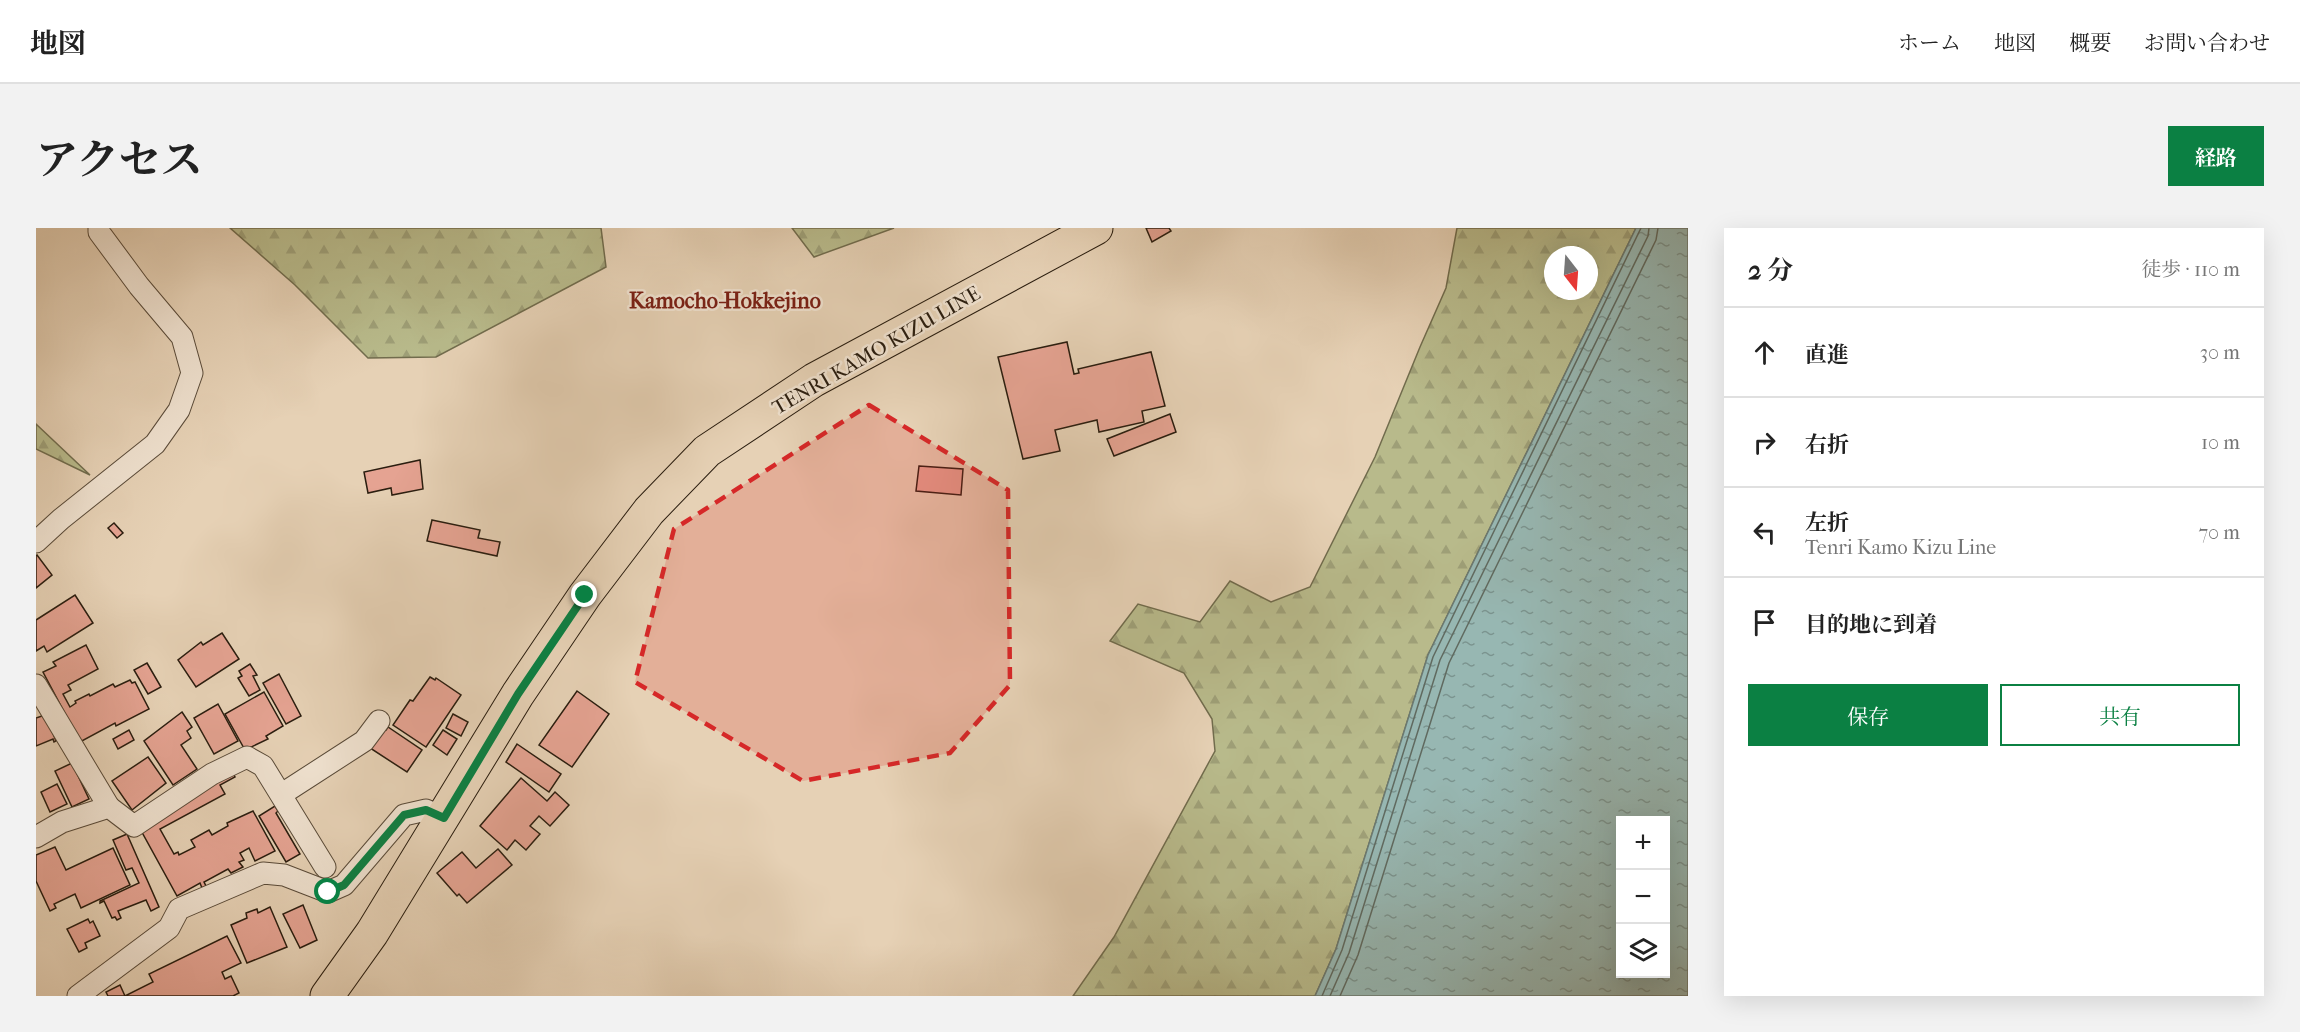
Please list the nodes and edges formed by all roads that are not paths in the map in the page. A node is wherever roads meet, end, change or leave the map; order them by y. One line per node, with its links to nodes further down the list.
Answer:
1 (99, 228): 3 (street)
2 (1096, 228): 8 (main road, TENRI KAMO KIZU LINE)
3 (36, 542)
4 (36, 685): 7 (street)
5 (379, 721): 6 (street)
6 (282, 795): 7 (street); 10 (street)
7 (109, 807): 9 (street)
8 (444, 818): 11 (street); 12 (main road, TENRI KAMO KIZU LINE)
9 (36, 837)
10 (325, 867)
11 (78, 996)
12 (327, 996)

